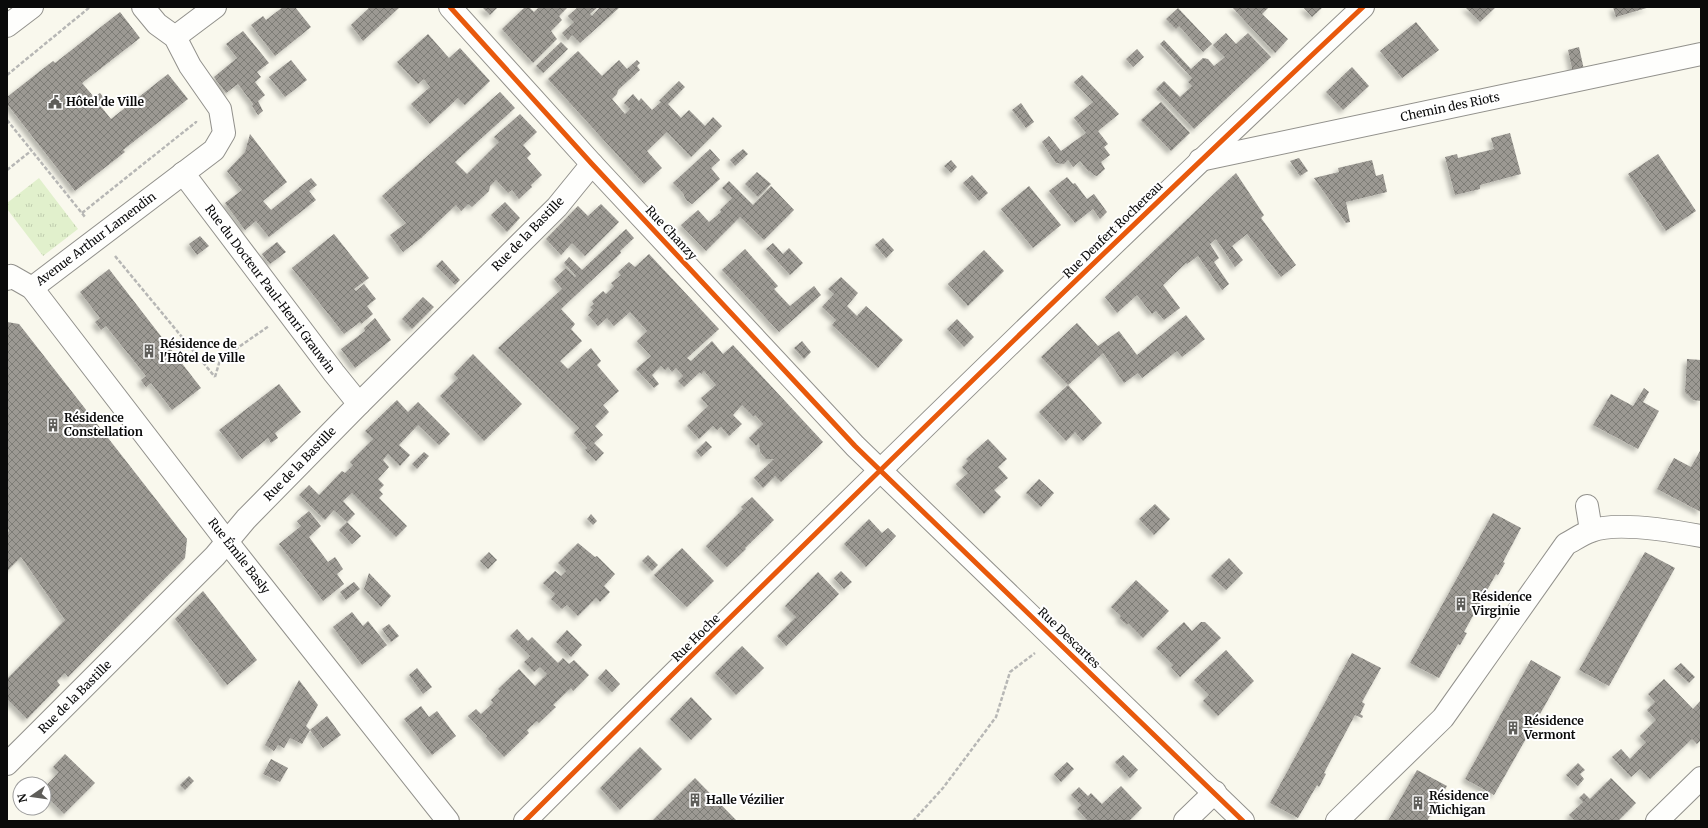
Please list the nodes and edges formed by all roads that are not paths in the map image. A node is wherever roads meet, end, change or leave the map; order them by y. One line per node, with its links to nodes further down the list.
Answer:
1 (32, 7): 6 (street)
2 (143, 7): 7 (street)
3 (215, 7): 7 (street)
4 (450, 7): 10 (street, Rue Chanzy)
5 (1363, 7): 9 (street, Rue Denfert Rochereau)
6 (7, 26)
7 (176, 37): 11 (street, Avenue Arthur Lamendin)
8 (1701, 54): 9 (street, Chemin des Riots)
9 (1200, 160): 15 (street, Rue Denfert Rochereau)
10 (592, 164): 14 (street, Rue de la Bastille); 15 (street, Rue Chanzy)
11 (182, 173): 13 (street, Avenue Arthur Lamendin); 14 (street, Rue du Docteur Paul-Henri Grauwin)
12 (9, 278): 13 (street, Avenue Arthur Lamendin)
13 (32, 288): 19 (street, Rue Émile Basly)
14 (359, 404): 19 (street, Rue de la Bastille)
15 (881, 470): 22 (street, Rue Descartes); 24 (street, Rue Hoche)
16 (1587, 506): 17 (street)
17 (1591, 530): 18 (street); 27 (street)
18 (1701, 536)
19 (228, 542): 20 (street, Rue de la Bastille); 23 (street, Rue Émile Basly)
20 (7, 764)
21 (1701, 778): 28 (street)
22 (1215, 792): 25 (street); 26 (street, Rue Descartes)
23 (448, 821)
24 (526, 821)
25 (1185, 821)
26 (1243, 821)
27 (1337, 821)
28 (1657, 821)

